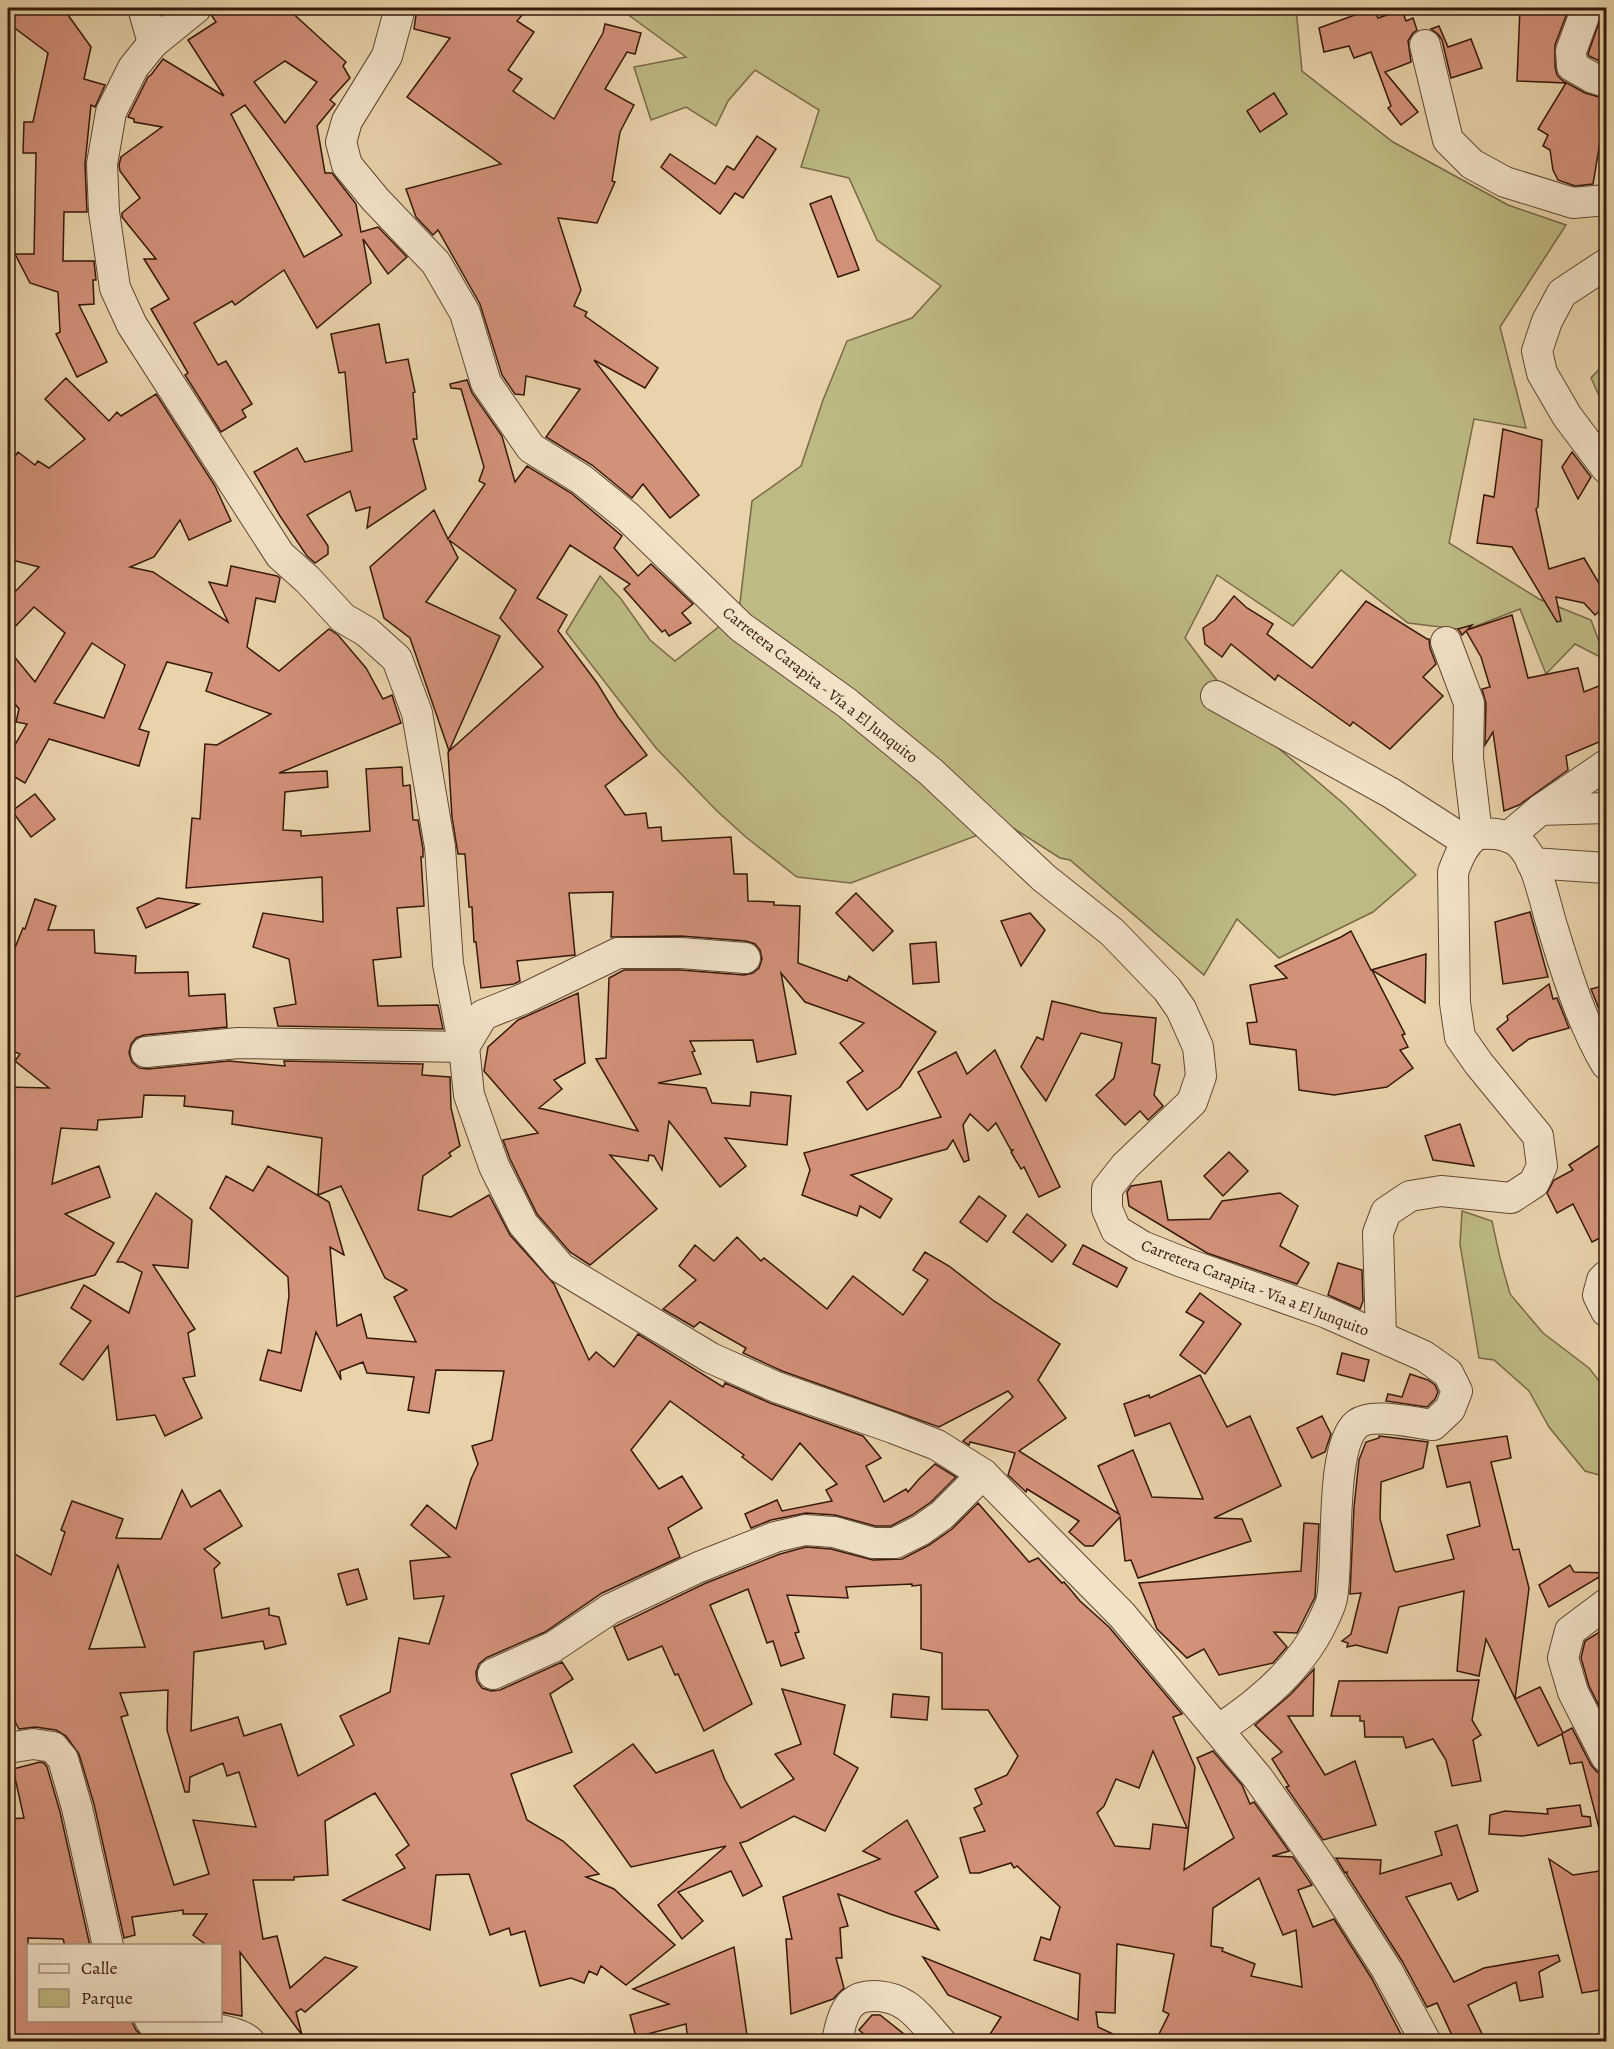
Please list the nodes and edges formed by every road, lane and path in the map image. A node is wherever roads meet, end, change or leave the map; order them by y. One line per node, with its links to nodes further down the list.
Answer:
1 (143, 8): 5 (street)
2 (196, 8): 5 (street)
3 (400, 8): 26 (street, Carretera Carapita - Vía a El Junquito)
4 (1587, 8): 7 (street)
5 (153, 43): 21 (street)
6 (1425, 45): 8 (street)
7 (1606, 82)
8 (1606, 200)
9 (1606, 264): 10 (street)
10 (1606, 468)
11 (1446, 642): 17 (street)
12 (1216, 696): 17 (street)
13 (1606, 765): 15 (street)
14 (1606, 808): 15 (street)
15 (1540, 810): 16 (street)
16 (1508, 837): 17 (street); 18 (street)
17 (1472, 838): 26 (street, Carretera Carapita - Vía a El Junquito)
18 (1532, 863): 19 (street); 23 (street)
19 (1606, 868)
20 (745, 958): 21 (street)
21 (464, 1047): 22 (street); 27 (street)
22 (146, 1052)
23 (1606, 1064)
24 (1606, 1276): 25 (street)
25 (1606, 1311)
26 (1380, 1336): 30 (street, Carretera Carapita - Vía a El Junquito)
27 (983, 1474): 29 (street); 30 (street)
28 (1606, 1604): 32 (street)
29 (493, 1674)
30 (1218, 1730): 38 (street)
31 (8, 1748): 33 (street)
32 (1606, 1757)
33 (107, 1944)
34 (152, 2022): 35 (street)
35 (250, 2042)
36 (837, 2042): 37 (street)
37 (941, 2042)
38 (1426, 2042)

